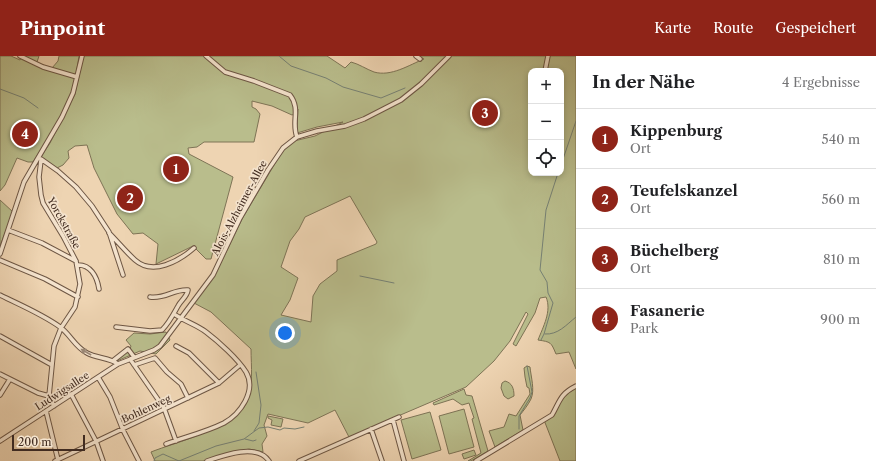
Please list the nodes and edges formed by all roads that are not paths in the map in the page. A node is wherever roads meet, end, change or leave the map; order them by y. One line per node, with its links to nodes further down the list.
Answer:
1 (20, 56): 9 (street)
2 (82, 56): 9 (street)
3 (206, 56): 10 (street)
4 (416, 56): 7 (street)
5 (449, 56): 10 (street, Alois-Alzheimer-Allee)
6 (548, 56): 8 (street)
7 (420, 59)
8 (545, 68)
9 (77, 77): 11 (street)
10 (298, 137): 24 (street, Alois-Alzheimer-Allee)
11 (40, 159): 12 (street); 13 (street); 17 (street, Yorckstraße)
12 (8, 230): 15 (street); 17 (street)
13 (108, 232): 14 (street); 18 (street)
14 (194, 248)
15 (0, 254)
16 (0, 260): 21 (street)
17 (76, 263): 19 (street); 21 (street, Yorckstraße)
18 (123, 275)
19 (99, 288)
20 (0, 295): 26 (street)
21 (78, 297): 26 (street, Yorckstraße)
22 (150, 297): 23 (street)
23 (174, 314): 24 (street); 25 (street)
24 (181, 319): 29 (street, Ludwigsallee); 34 (street)
25 (116, 327)
26 (62, 328): 30 (street, one-way to 26); 32 (street, Yorckstraße)
27 (0, 336): 32 (street)
28 (176, 346): 38 (street)
29 (132, 358): 30 (street, Ludwigsallee); 31 (street, Ludwigsallee); 33 (street)
30 (114, 360): 31 (street)
31 (118, 364): 36 (street, Ludwigsallee)
32 (52, 365): 42 (street, Yorckstraße)
33 (134, 365): 43 (street); 45 (street)
34 (240, 365): 38 (street, Bohlenweg); 53 (street)
35 (0, 374): 37 (street)
36 (98, 377): 40 (street, Ludwigsallee); 49 (street)
37 (10, 379): 41 (street); 42 (street)
38 (219, 383): 43 (street, Bohlenweg)
39 (576, 386): 64 (street)
40 (71, 394): 44 (street, Ludwigsallee); 52 (street)
41 (0, 395)
42 (49, 396): 44 (street)
43 (188, 398): 45 (street, Bohlenweg)
44 (54, 406): 46 (street, Ludwigsallee)
45 (164, 408): 49 (street, Bohlenweg); 53 (street)
46 (46, 411): 51 (street, Ludwigsallee); 55 (street)
47 (399, 417): 48 (street)
48 (393, 420): 50 (street); 63 (street)
49 (122, 428): 52 (street, Bohlenweg); 58 (street)
50 (371, 429): 56 (street); 62 (street)
51 (0, 441)
52 (96, 441): 55 (street, Bohlenweg); 57 (street)
53 (176, 441): 54 (street)
54 (166, 444)
55 (56, 460)
56 (305, 460): 61 (street)
57 (103, 461)
58 (139, 461)
59 (207, 461): 60 (street)
60 (269, 461)
61 (299, 461)
62 (382, 461)
63 (404, 461)
64 (476, 461)

